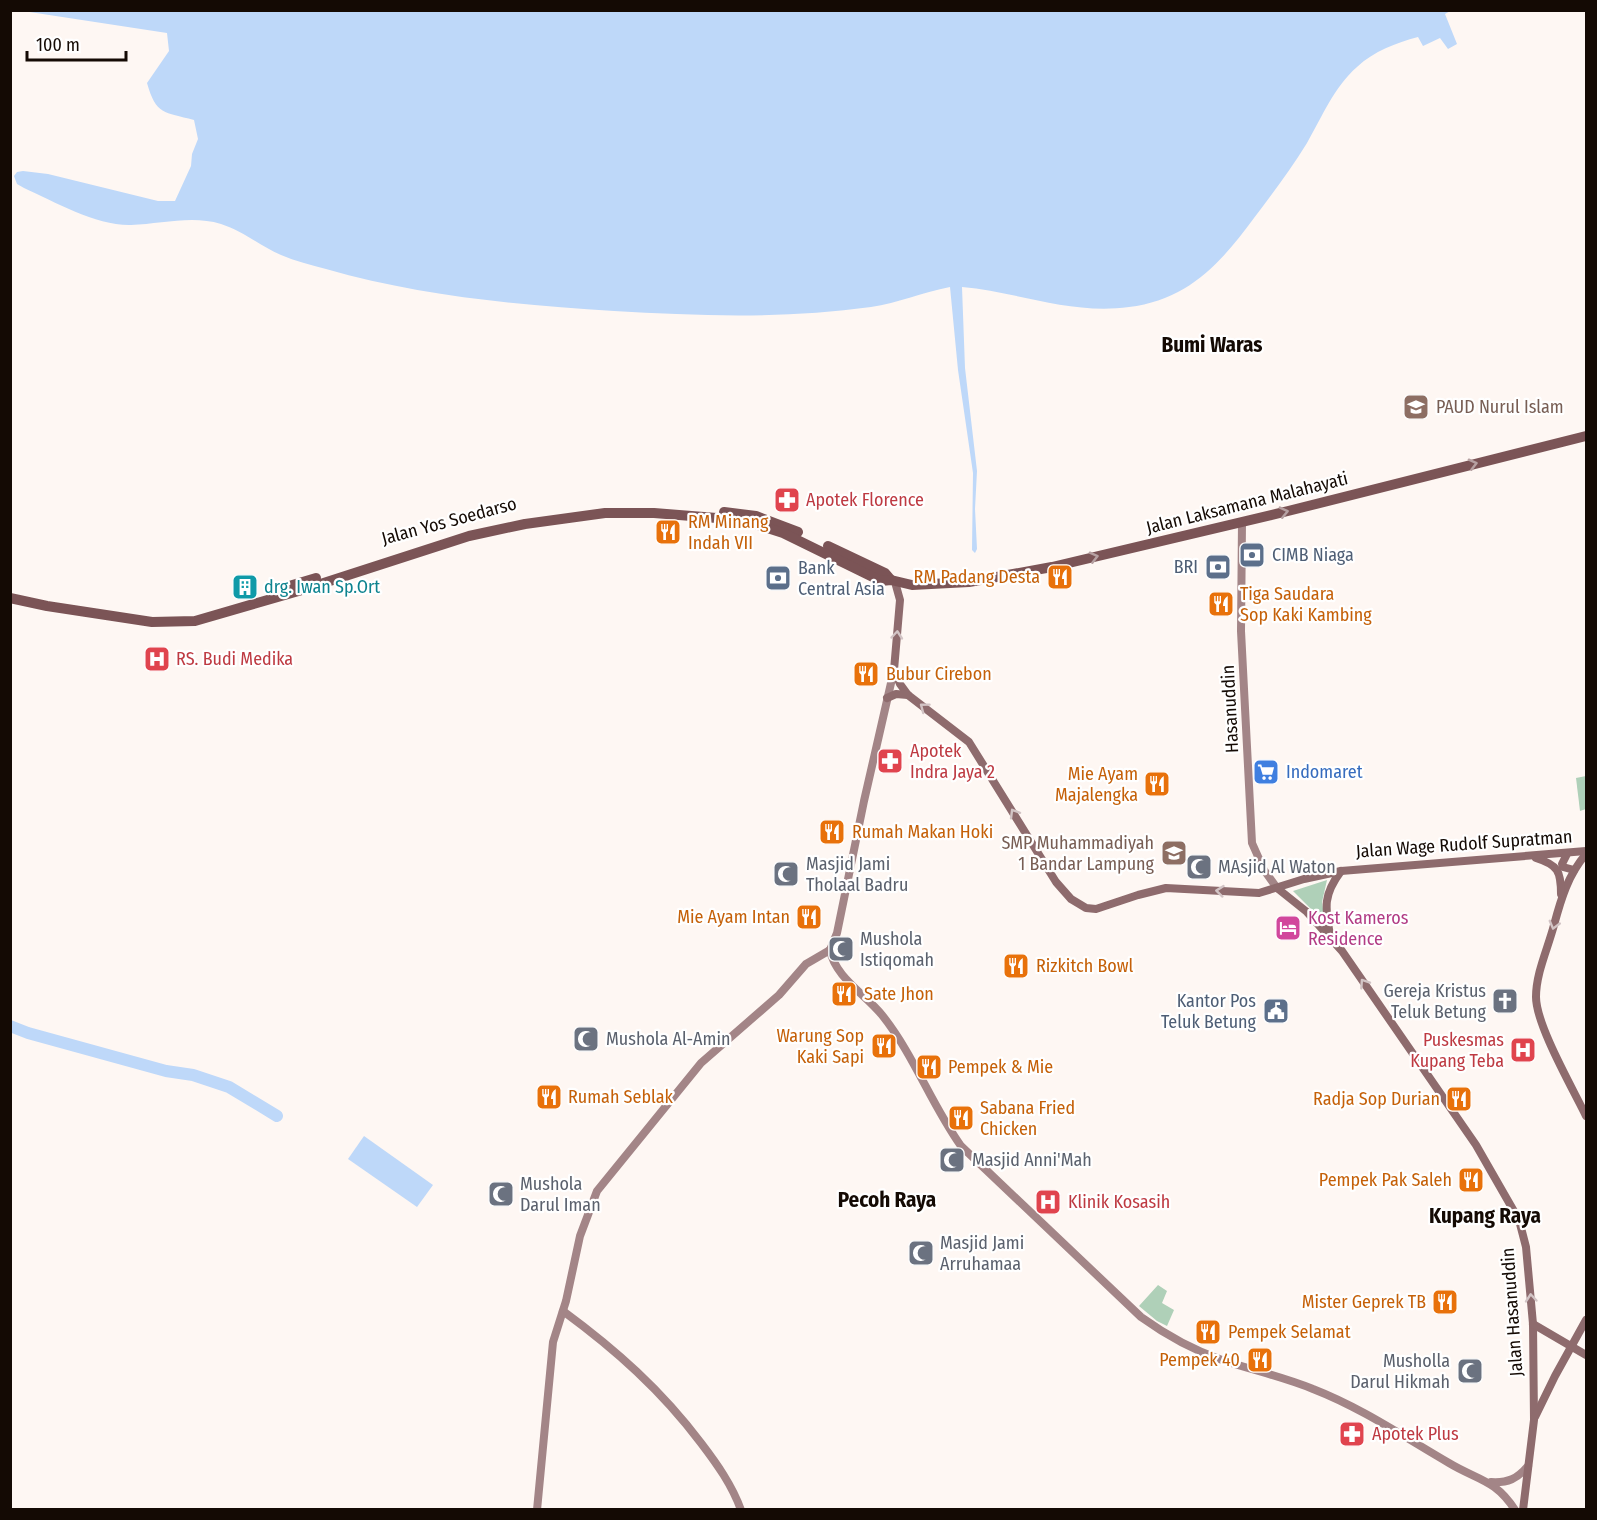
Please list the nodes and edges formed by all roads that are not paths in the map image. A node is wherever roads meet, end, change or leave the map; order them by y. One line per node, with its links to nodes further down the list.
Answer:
1 (1587, 436): 2 (highway, Jalan Laksamana Malahayati, one-way to 1)
2 (1242, 522): 5 (highway, Jalan Laksamana Malahayati, one-way to 2); 17 (street, Hasanuddin)
3 (426, 546): 4 (highway, Jalan Yos Soedarso); 6 (highway, Jalan Yos Soedarso); 7 (highway, Jalan Yos Soedarso)
4 (893, 581): 5 (highway, Jalan Yos Soedarso); 8 (main road)
5 (912, 585): 8 (main road)
6 (10, 591)
7 (10, 598)
8 (900, 600): 9 (main road, one-way to 8)
9 (894, 670): 10 (main road, Jalan Wage Rudolf Supratman); 11 (street)
10 (908, 695): 11 (main road); 17 (main road, Jalan Wage Rudolf Supratman, one-way to 10)
11 (887, 698): 20 (street)
12 (1587, 853): 13 (main road, Jalan Wage Rudolf Supratman); 16 (main road)
13 (1566, 854): 14 (main road, Jalan Wage Rudolf Supratman); 16 (main road)
14 (1530, 856): 15 (main road, Jalan Wage Rudolf Supratman); 18 (main road)
15 (1341, 870): 17 (main road, Jalan Wage Rudolf Supratman); 19 (main road)
16 (1574, 870): 18 (main road)
17 (1277, 888): 19 (main road, Jalan Hasanuddin)
18 (1561, 898): 21 (main road, one-way to 21)
19 (1330, 936): 24 (main road, Jalan Hasanuddin, one-way to 19)
20 (830, 950): 22 (street); 31 (street)
21 (1587, 1116)
22 (563, 1311): 32 (street); 33 (street)
23 (1587, 1320): 25 (main road)
24 (1533, 1324): 25 (main road); 28 (main road, Jalan Hasanuddin)
25 (1572, 1346): 26 (main road); 27 (main road)
26 (1587, 1355)
27 (1555, 1376): 28 (main road); 29 (main road)
28 (1533, 1379): 29 (main road, Jalan Hasanuddin)
29 (1534, 1420): 30 (main road)
30 (1528, 1466): 31 (street); 35 (main road)
31 (1489, 1482): 34 (street)
32 (537, 1509)
33 (741, 1509)
34 (1515, 1509)
35 (1523, 1509)

